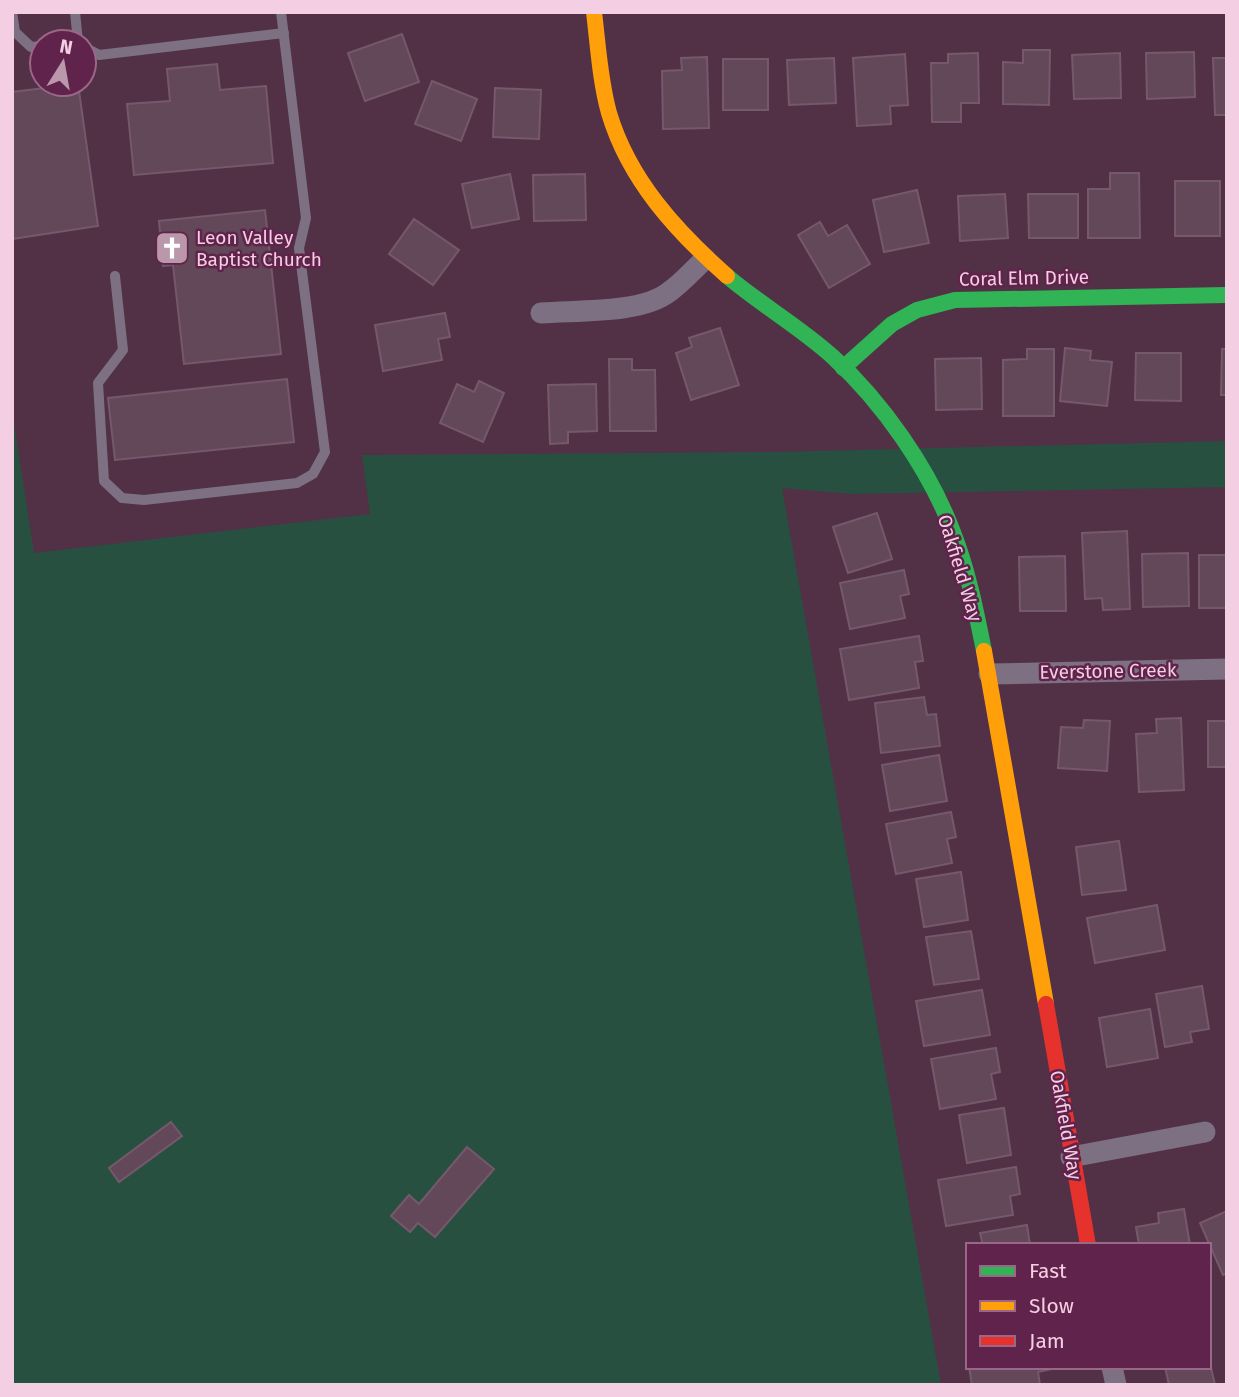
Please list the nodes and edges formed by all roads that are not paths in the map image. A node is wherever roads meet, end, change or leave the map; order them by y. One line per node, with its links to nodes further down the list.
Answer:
1 (12, 12): 5 (lane)
2 (281, 12): 4 (lane)
3 (594, 12): 7 (street, Oakfield Way)
4 (284, 33): 6 (lane); 8 (lane)
5 (28, 44)
6 (98, 54)
7 (705, 259): 10 (street); 11 (street, Oakfield Way)
8 (115, 276)
9 (1227, 295): 11 (street, Coral Elm Drive)
10 (541, 313)
11 (843, 368): 13 (street, Oakfield Way)
12 (1227, 669): 13 (street, Everstone Creek)
13 (989, 674): 15 (street, Oakfield Way)
14 (1205, 1132): 15 (street)
15 (1071, 1157): 16 (street, Oakfield Way)
16 (1088, 1243)

